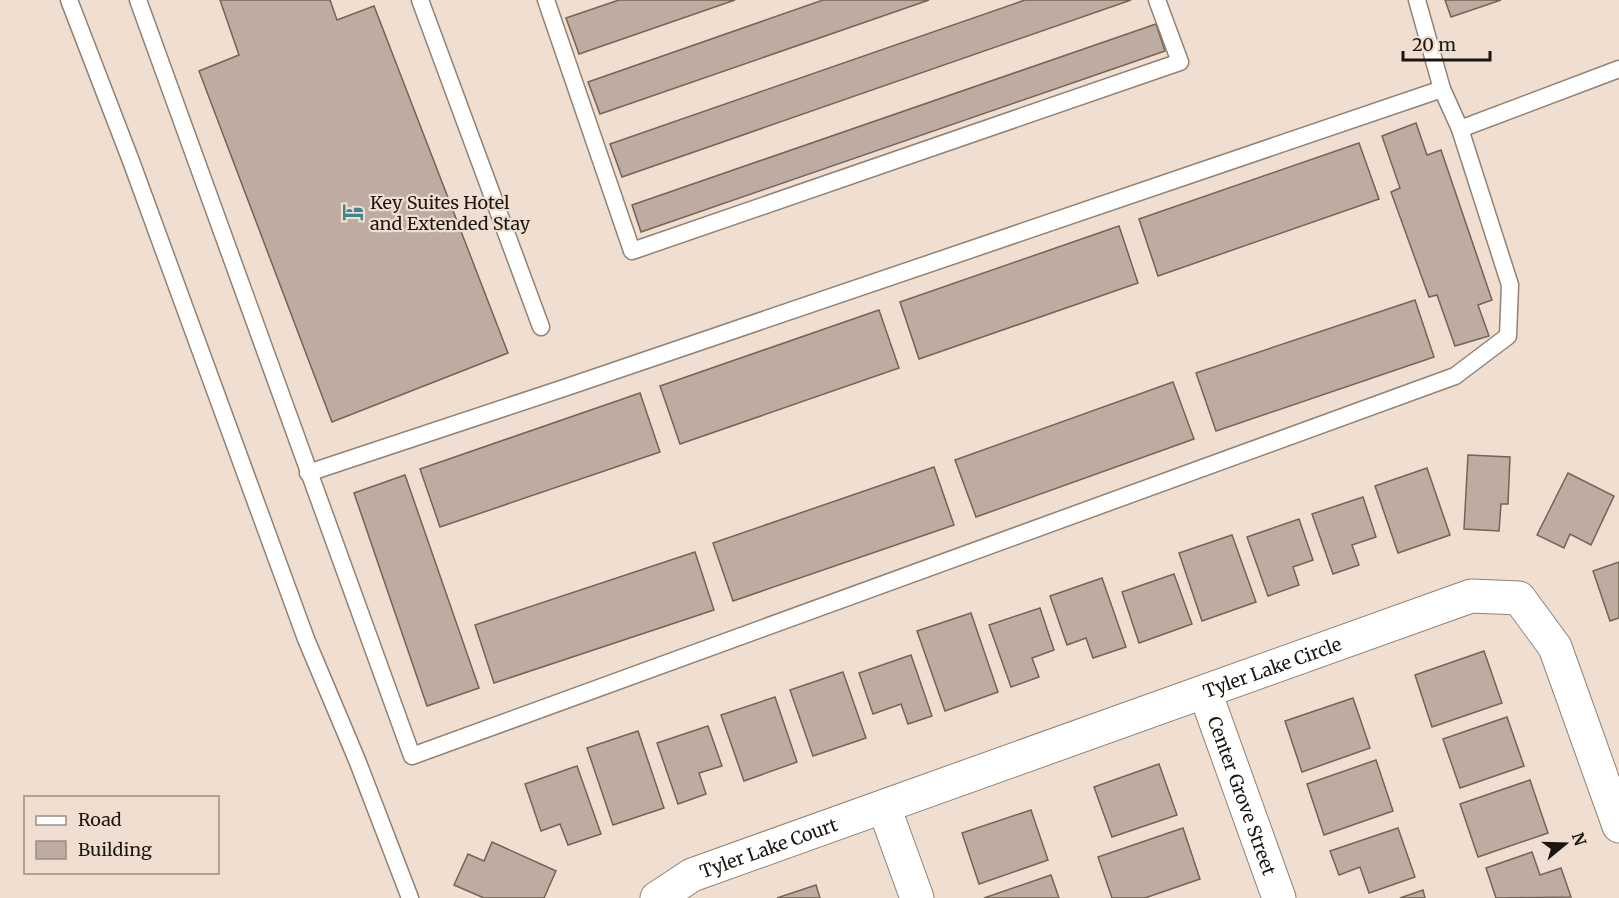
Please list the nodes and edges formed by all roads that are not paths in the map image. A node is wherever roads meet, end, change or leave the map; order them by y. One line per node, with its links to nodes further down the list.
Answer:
1 (69, 0): 15 (lane)
2 (138, 0): 11 (lane)
3 (420, 0): 10 (lane)
4 (546, 0): 5 (lane)
5 (1157, 0)
6 (1417, 0): 8 (lane)
7 (1619, 69): 9 (lane)
8 (1442, 89): 9 (lane); 11 (lane)
9 (1460, 129): 11 (lane)
10 (542, 327)
11 (308, 472)
12 (1204, 692): 13 (street, Tyler Lake Circle); 14 (street, Tyler Lake Circle); 18 (street, Center Grove Street)
13 (884, 807): 16 (street, Tyler Lake Court); 17 (street)
14 (1619, 826)
15 (410, 898)
16 (657, 898)
17 (917, 898)
18 (1279, 898)

